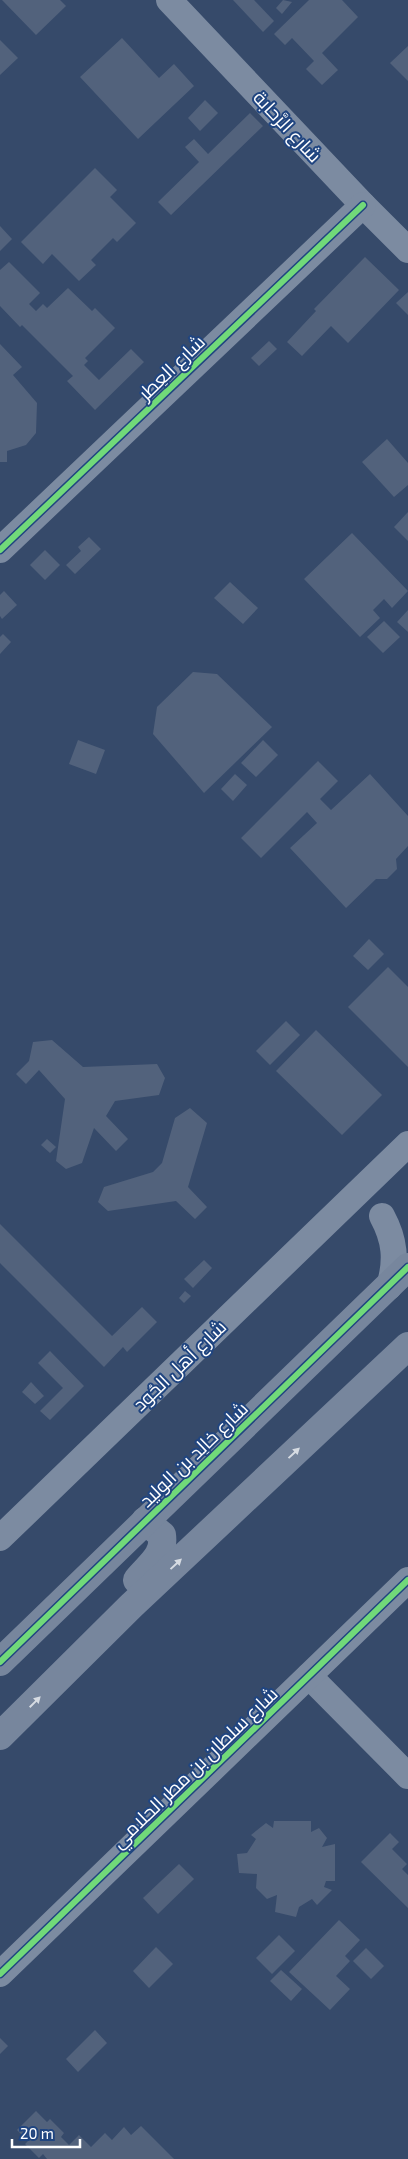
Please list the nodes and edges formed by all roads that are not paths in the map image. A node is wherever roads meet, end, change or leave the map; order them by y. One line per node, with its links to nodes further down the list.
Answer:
1 (169, 0): 2 (street, شارع الرَّحابة)
2 (363, 206): 3 (street, شارع الرَّحابة); 4 (street, شارع العِطر)
3 (408, 250)
4 (0, 550)
5 (408, 1144): 6 (street, شارع أهل الجُود)
6 (358, 1191): 7 (street); 13 (street, شارع أهل الجُود)
7 (382, 1216): 8 (street); 10 (street)
8 (408, 1228)
9 (408, 1267): 10 (street, شارع خالِد بن الوليد)
10 (389, 1286): 12 (street, شارع خالِد بن الوليد)
11 (408, 1346): 15 (street, one-way to 11)
12 (145, 1521): 15 (street); 16 (street, شارع خالِد بن الوليد)
13 (0, 1538)
14 (408, 1580): 17 (street, شارع سلطان بن مطر الحلامي)
15 (131, 1606): 18 (street, one-way to 15)
16 (0, 1662)
17 (309, 1676): 19 (street); 20 (street, شارع سلطان بن مطر الحلامي)
18 (0, 1736)
19 (408, 1776)
20 (0, 1974)

